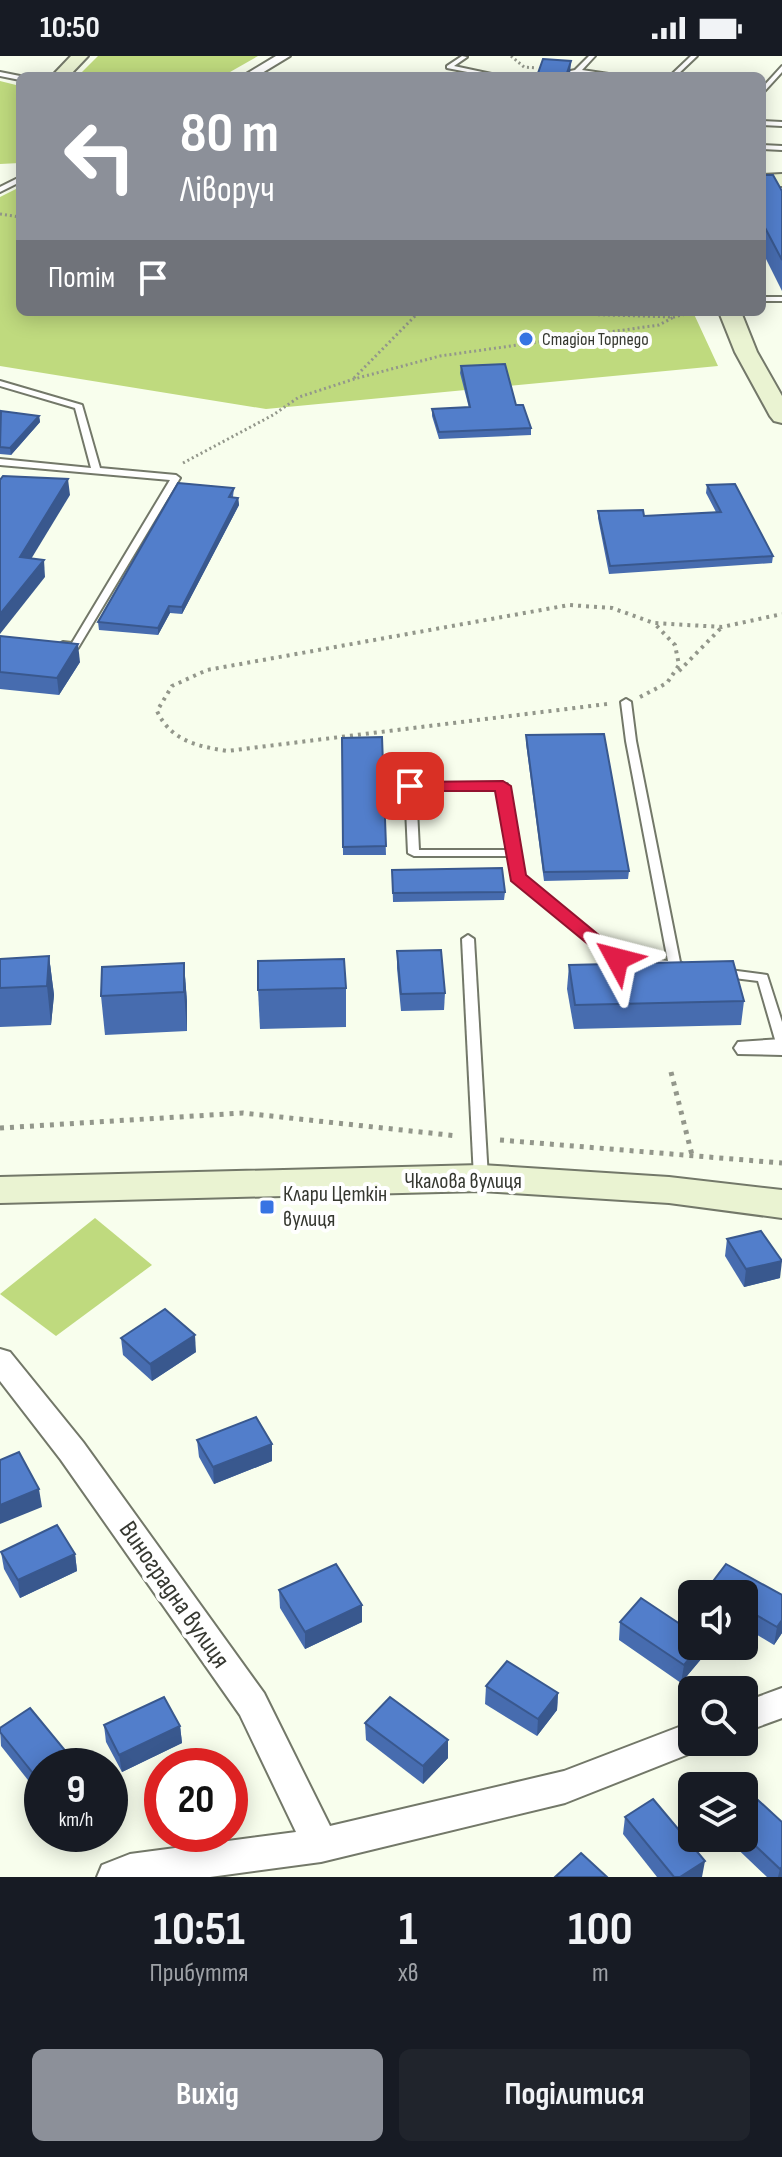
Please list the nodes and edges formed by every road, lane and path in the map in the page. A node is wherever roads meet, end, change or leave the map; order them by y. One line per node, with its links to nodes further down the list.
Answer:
1 (80, 56): 7 (main road)
2 (284, 56): 8 (street)
3 (694, 56): 11 (lane)
4 (464, 57): 9 (lane)
5 (524, 67): 10 (path)
6 (782, 68): 12 (lane)
7 (64, 72)
8 (256, 72)
9 (476, 72)
10 (526, 72)
11 (677, 72)
12 (766, 87)
13 (415, 316): 18 (path)
14 (641, 316): 17 (path)
15 (678, 316): 17 (path)
16 (732, 316): 20 (main road)
17 (674, 317): 18 (path)
18 (354, 379): 23 (path)
19 (0, 383): 22 (lane)
20 (782, 416)
21 (0, 462): 22 (lane)
22 (96, 471): 23 (lane)
23 (157, 476): 27 (lane)
24 (782, 614): 26 (path)
25 (654, 623): 26 (path); 28 (path); 29 (path)
26 (722, 627): 28 (path)
27 (45, 643)
28 (673, 677): 29 (path)
29 (626, 702): 32 (lane)
30 (514, 853): 30 (lane); 32 (lane)
31 (468, 939): 39 (lane)
32 (675, 965): 33 (lane)
33 (688, 967)
34 (715, 972): 35 (lane)
35 (782, 1045): 36 (street)
36 (747, 1048)
37 (671, 1072): 40 (path)
38 (0, 1128): 39 (path)
39 (479, 1138): 40 (path); 42 (lane)
40 (692, 1155): 41 (path)
41 (782, 1163)
42 (481, 1178): 43 (main road, Чкалова вулиця); 44 (main road, Чкалова вулиця)
43 (0, 1190)
44 (782, 1204)
45 (0, 1360): 49 (street, Виноградна вулиця)
46 (782, 1703): 47 (street)
47 (758, 1712)
48 (678, 1743): 49 (street)
49 (321, 1845): 50 (street)
50 (115, 1877)

